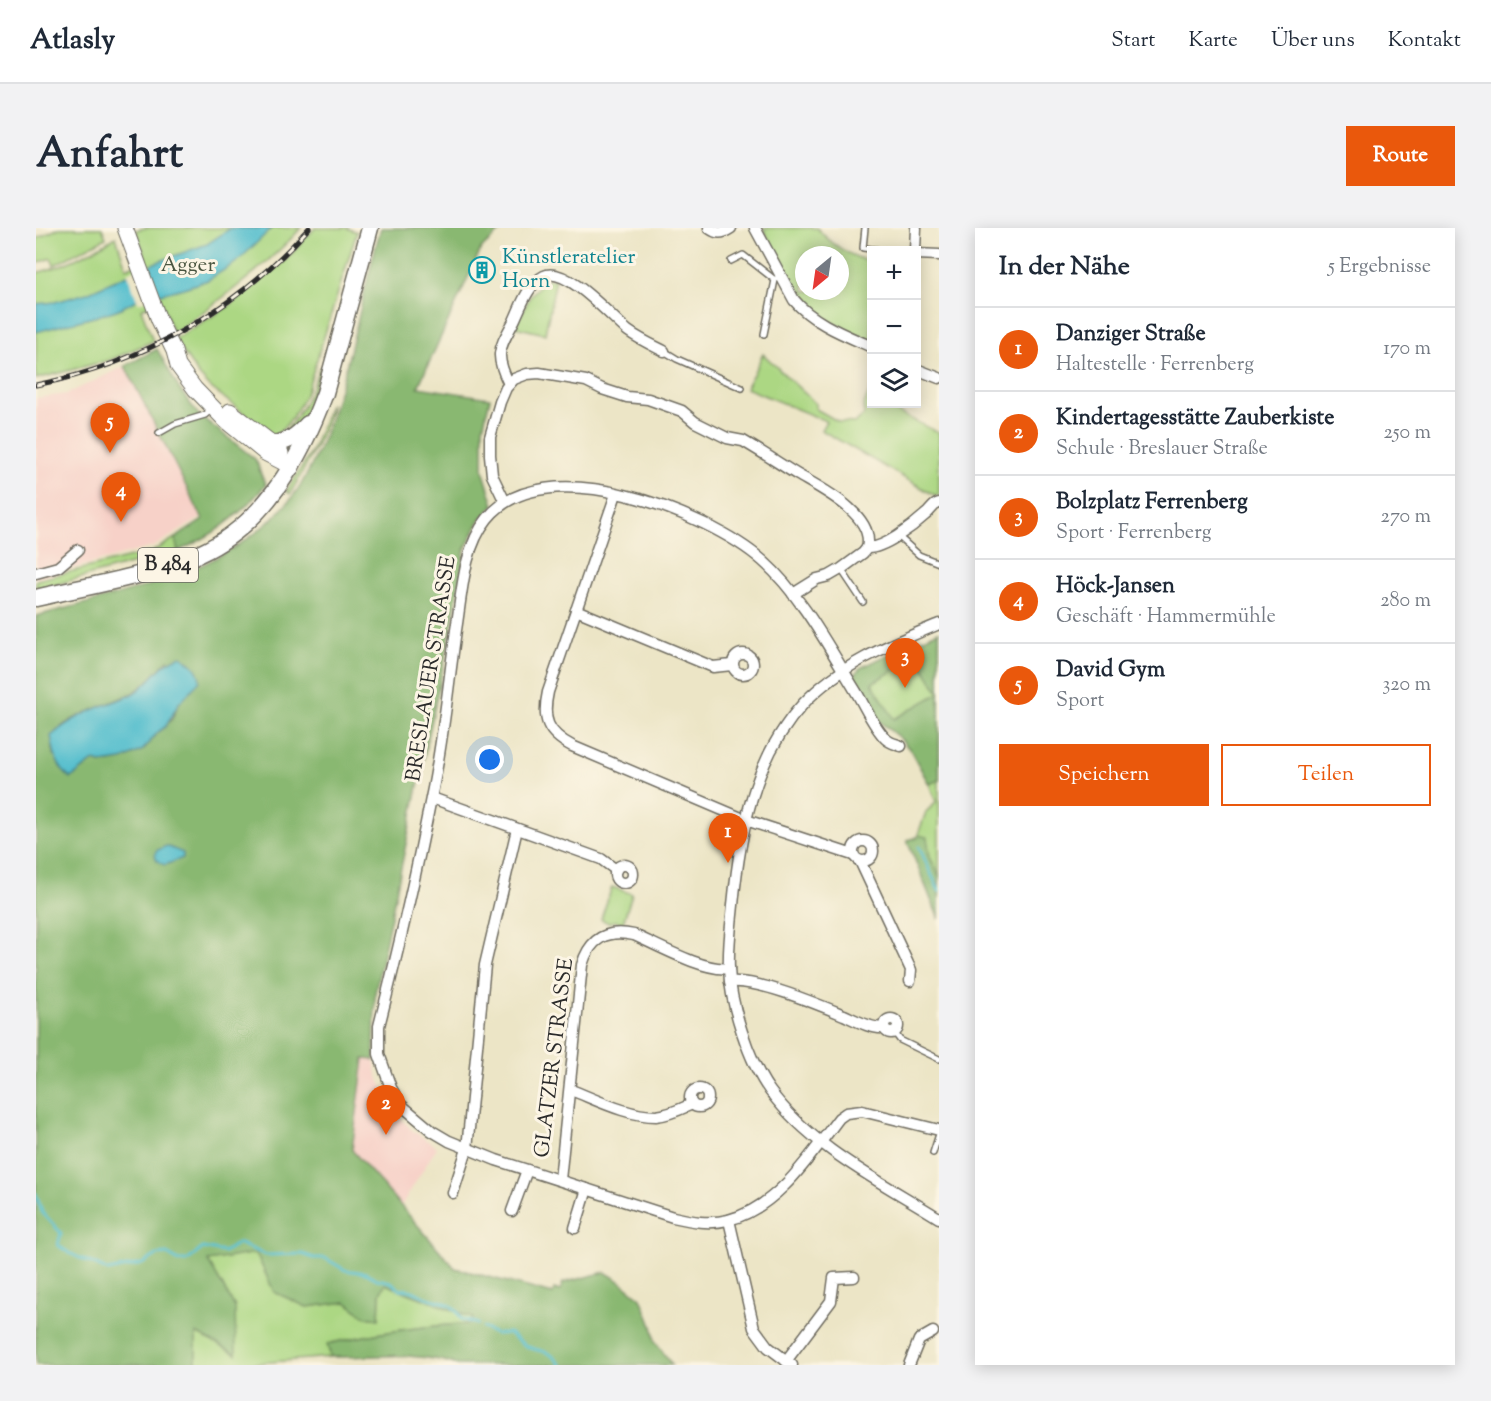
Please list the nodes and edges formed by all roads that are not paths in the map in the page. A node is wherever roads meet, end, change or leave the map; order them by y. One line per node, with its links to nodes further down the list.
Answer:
1 (125, 228): 16 (main road)
2 (370, 228): 23 (main road, B 484)
3 (709, 228): 4 (street)
4 (731, 228)
5 (755, 228): 13 (street)
6 (864, 228): 9 (lane)
7 (916, 228): 8 (street)
8 (916, 246)
9 (867, 248)
10 (921, 253): 11 (street)
11 (939, 255)
12 (731, 261): 13 (lane)
13 (778, 277): 14 (lane); 15 (street)
14 (764, 333)
15 (867, 344)
16 (174, 351): 22 (main road); 25 (main road)
17 (664, 351): 20 (street); 21 (lane)
18 (921, 371): 19 (street)
19 (939, 378)
20 (509, 384): 28 (street); 31 (street)
21 (742, 388)
22 (213, 409): 24 (lane); 26 (main road)
23 (317, 415): 25 (main road, B 484); 26 (main road, B 484)
24 (159, 433)
25 (273, 444): 26 (main road)
26 (292, 467): 37 (main road, B 484)
27 (615, 494): 28 (street, BRESLAUER STRASSE); 36 (street, BRESLAUER STRASSE); 39 (street)
28 (505, 502): 44 (street, BRESLAUER STRASSE)
29 (939, 503): 30 (street)
30 (897, 535): 31 (street); 33 (lane)
31 (867, 548): 34 (street)
32 (78, 550): 35 (street)
33 (939, 563)
34 (841, 569): 36 (street); 38 (lane)
35 (36, 573)
36 (793, 594): 42 (street, BRESLAUER STRASSE)
37 (36, 598)
38 (863, 602)
39 (576, 610): 41 (street); 45 (street)
40 (939, 624): 42 (street)
41 (732, 665)
42 (843, 670): 43 (street, BRESLAUER STRASSE); 45 (street)
43 (901, 746)
44 (432, 798): 46 (street); 57 (street, BRESLAUER STRASSE)
45 (746, 820): 48 (street); 49 (street)
46 (517, 830): 47 (street); 57 (street)
47 (616, 870)
48 (729, 968): 50 (street); 53 (street, GLATZER STRASSE)
49 (910, 981)
50 (730, 982): 51 (street); 56 (street)
51 (889, 1030): 52 (lane)
52 (939, 1059)
53 (571, 1090): 54 (street); 60 (street, GLATZER STRASSE)
54 (692, 1104)
55 (939, 1132): 56 (street, BRESLAUER STRASSE); 58 (lane)
56 (820, 1143): 64 (street); 65 (street, BRESLAUER STRASSE)
57 (468, 1149): 59 (street, BRESLAUER STRASSE); 62 (street)
58 (933, 1153)
59 (527, 1170): 60 (street, BRESLAUER STRASSE); 63 (street)
60 (560, 1180): 61 (street, BRESLAUER STRASSE)
61 (587, 1189): 65 (street, BRESLAUER STRASSE); 66 (street)
62 (453, 1193)
63 (512, 1211)
64 (939, 1218)
65 (729, 1220): 69 (street)
66 (574, 1228)
67 (854, 1277): 69 (street)
68 (936, 1330): 70 (street)
69 (789, 1363)
70 (909, 1365)

